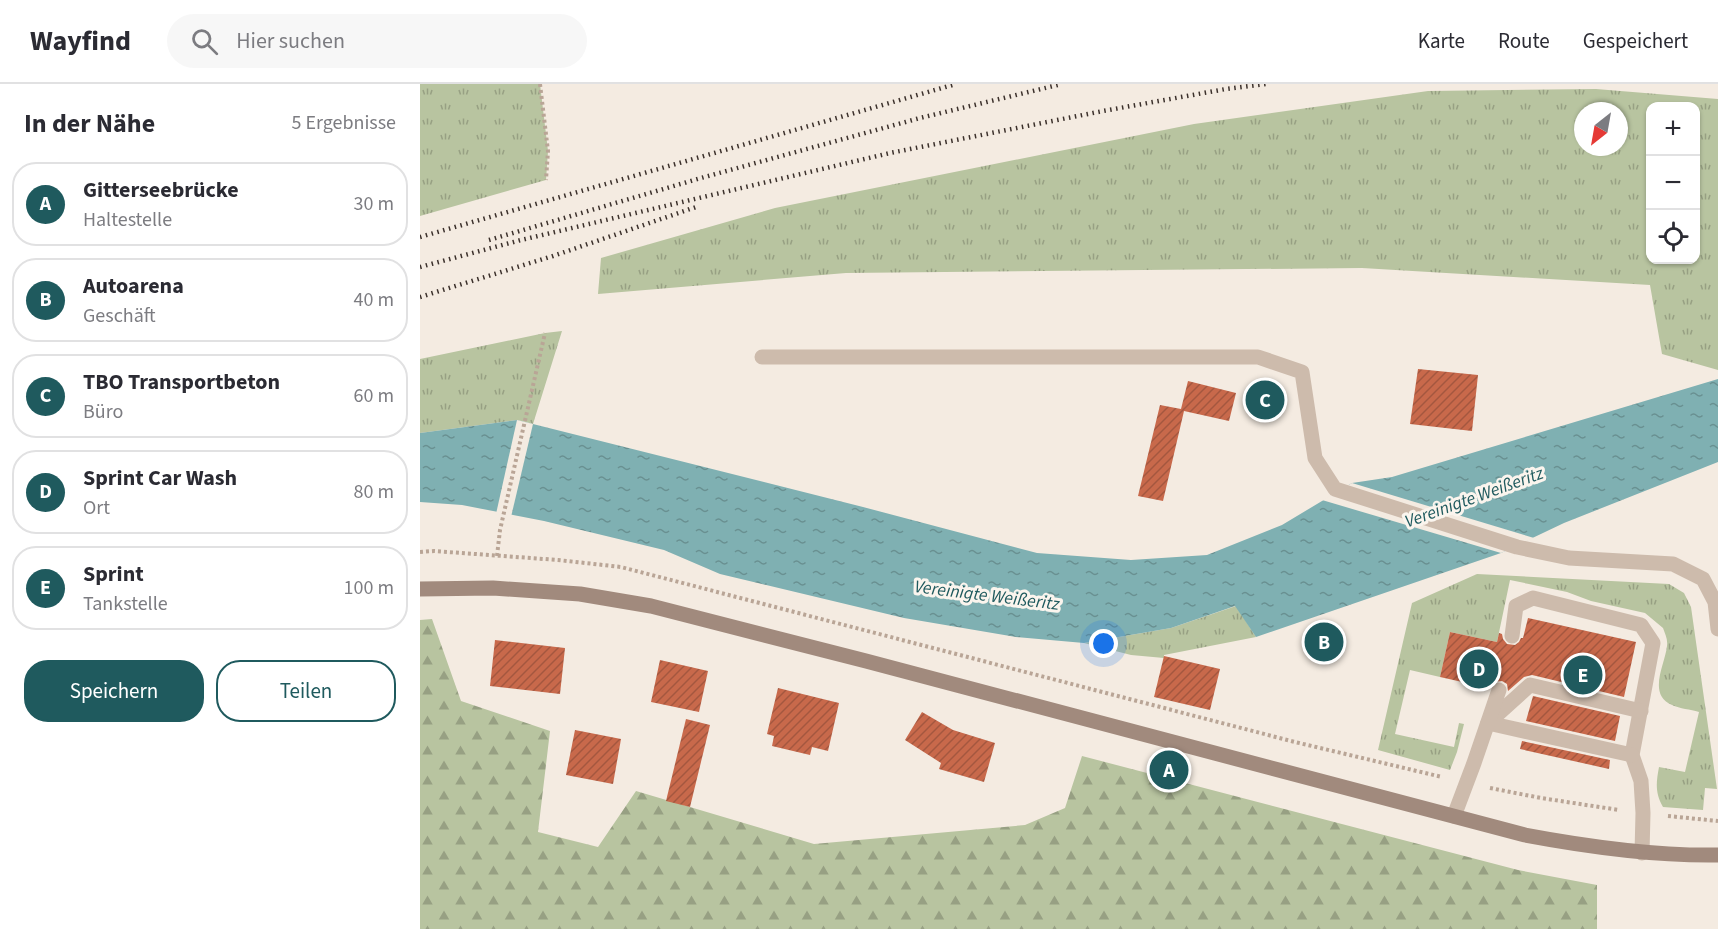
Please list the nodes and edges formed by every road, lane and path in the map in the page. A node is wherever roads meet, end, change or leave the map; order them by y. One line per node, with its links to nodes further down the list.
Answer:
1 (540, 84): 2 (path)
2 (546, 180)
3 (544, 333): 6 (path)
4 (762, 357): 8 (lane)
5 (420, 552): 6 (path)
6 (497, 556): 14 (path)
7 (420, 589): 16 (main road)
8 (1718, 629)
9 (1512, 636): 11 (lane)
10 (1499, 690): 12 (lane)
11 (1641, 711): 12 (lane); 13 (lane)
12 (1488, 723): 13 (lane); 14 (lane)
13 (1632, 755): 15 (lane)
14 (1466, 783): 15 (path); 16 (lane)
15 (1643, 813): 17 (path); 18 (lane)
16 (1454, 816): 18 (main road)
17 (1718, 821)
18 (1642, 853): 19 (main road)
19 (1718, 855)

